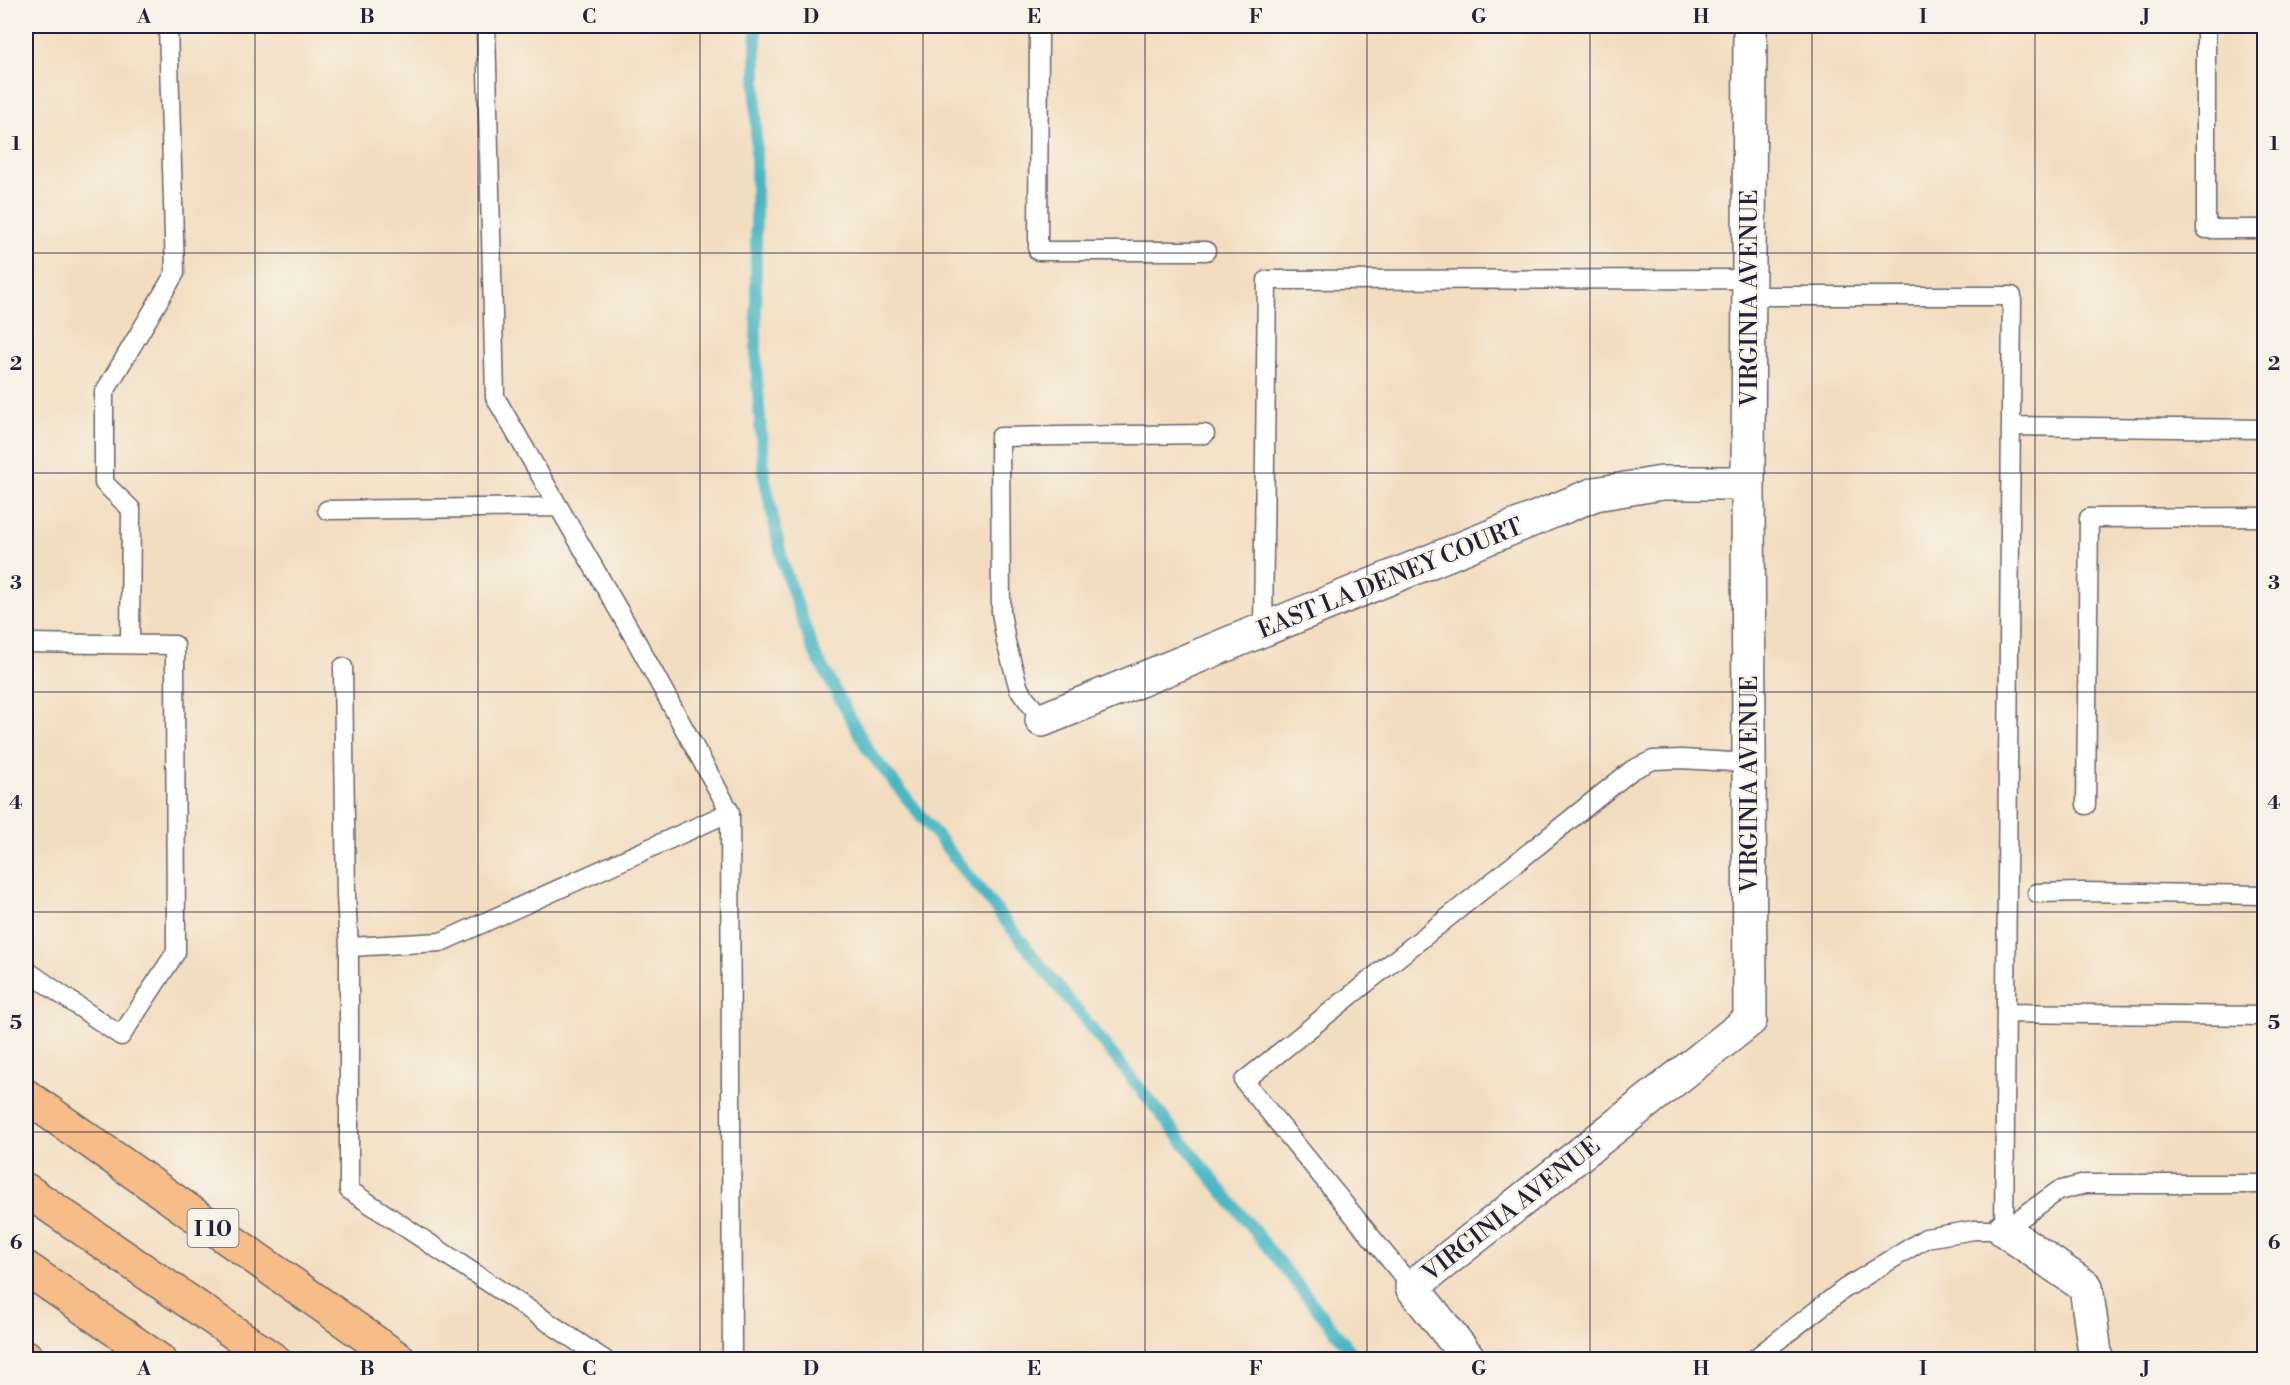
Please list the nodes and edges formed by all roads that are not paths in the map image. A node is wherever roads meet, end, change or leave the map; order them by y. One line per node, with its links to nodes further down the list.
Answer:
1 (168, 26): 18 (lane)
2 (486, 26): 13 (lane)
3 (1039, 26): 7 (lane)
4 (1750, 26): 8 (street, VIRGINIA AVENUE)
5 (2206, 26): 6 (lane)
6 (2265, 229)
7 (1206, 251)
8 (1749, 287): 9 (lane); 12 (street, VIRGINIA AVENUE); 16 (lane)
9 (2011, 426): 10 (lane); 28 (lane)
10 (2265, 429)
11 (1205, 434): 20 (lane)
12 (1748, 483): 16 (street, EAST LA DENEY COURT); 21 (street, VIRGINIA AVENUE)
13 (558, 507): 14 (lane); 23 (lane)
14 (327, 510)
15 (2265, 517): 22 (lane)
16 (1263, 631): 20 (street, EAST LA DENEY COURT)
17 (26, 643): 18 (lane)
18 (130, 644): 27 (lane)
19 (343, 667): 26 (lane)
20 (1042, 720)
21 (1749, 763): 35 (street, VIRGINIA AVENUE); 35 (lane)
22 (2086, 805)
23 (730, 812): 26 (lane); 40 (lane)
24 (2037, 894): 25 (lane)
25 (2265, 895)
26 (349, 947): 39 (lane)
27 (26, 970)
28 (2006, 1013): 29 (lane); 33 (lane)
29 (2265, 1016)
30 (26, 1096): 38 (highway, I 10)
31 (2265, 1184): 33 (lane)
32 (26, 1190): 37 (highway)
33 (2004, 1230): 42 (lane); 43 (street)
34 (26, 1268): 36 (highway)
35 (1412, 1287): 41 (street, VIRGINIA AVENUE)
36 (159, 1359)
37 (274, 1359)
38 (400, 1359)
39 (605, 1359)
40 (732, 1359)
41 (1470, 1359)
42 (1753, 1359)
43 (2096, 1359)

